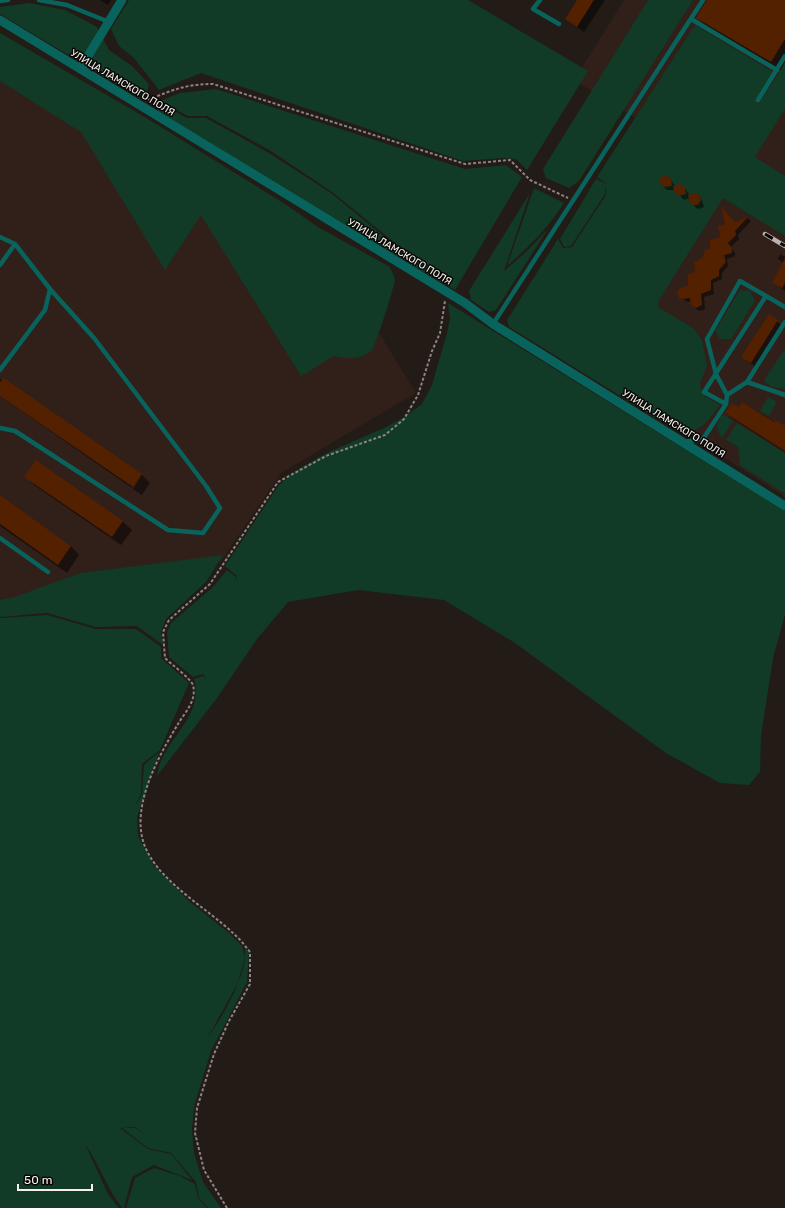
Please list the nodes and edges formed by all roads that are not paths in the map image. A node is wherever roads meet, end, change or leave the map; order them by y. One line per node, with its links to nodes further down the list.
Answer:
1 (8, 0): 6 (lane)
2 (39, 0): 9 (lane)
3 (122, 0): 9 (street)
4 (540, 0): 10 (lane)
5 (703, 0): 7 (lane)
6 (0, 1)
7 (691, 18): 13 (lane); 22 (lane)
8 (0, 20): 12 (street, УЛИЦА ЛАМСКОГО ПОЛЯ)
9 (109, 22): 12 (street)
10 (559, 24)
11 (785, 56): 13 (lane)
12 (80, 69): 22 (street, УЛИЦА ЛАМСКОГО ПОЛЯ)
13 (777, 70): 14 (lane)
14 (758, 100)
15 (0, 237): 16 (lane)
16 (15, 244): 17 (lane); 18 (lane)
17 (0, 265)
18 (50, 289): 23 (lane); 29 (lane)
19 (766, 296): 20 (lane); 24 (lane); 24 (lane)
20 (785, 307)
21 (785, 322): 25 (lane)
22 (494, 324): 30 (street, УЛИЦА ЛАМСКОГО ПОЛЯ)
23 (0, 370)
24 (716, 374): 26 (lane); 28 (lane)
25 (747, 382): 26 (lane); 27 (lane)
26 (727, 395): 28 (lane)
27 (784, 396)
28 (726, 404): 30 (lane)
29 (0, 428)
30 (683, 442): 31 (street, УЛИЦА ЛАМСКОГО ПОЛЯ)
31 (785, 506)
32 (0, 538): 33 (lane)
33 (48, 572)

